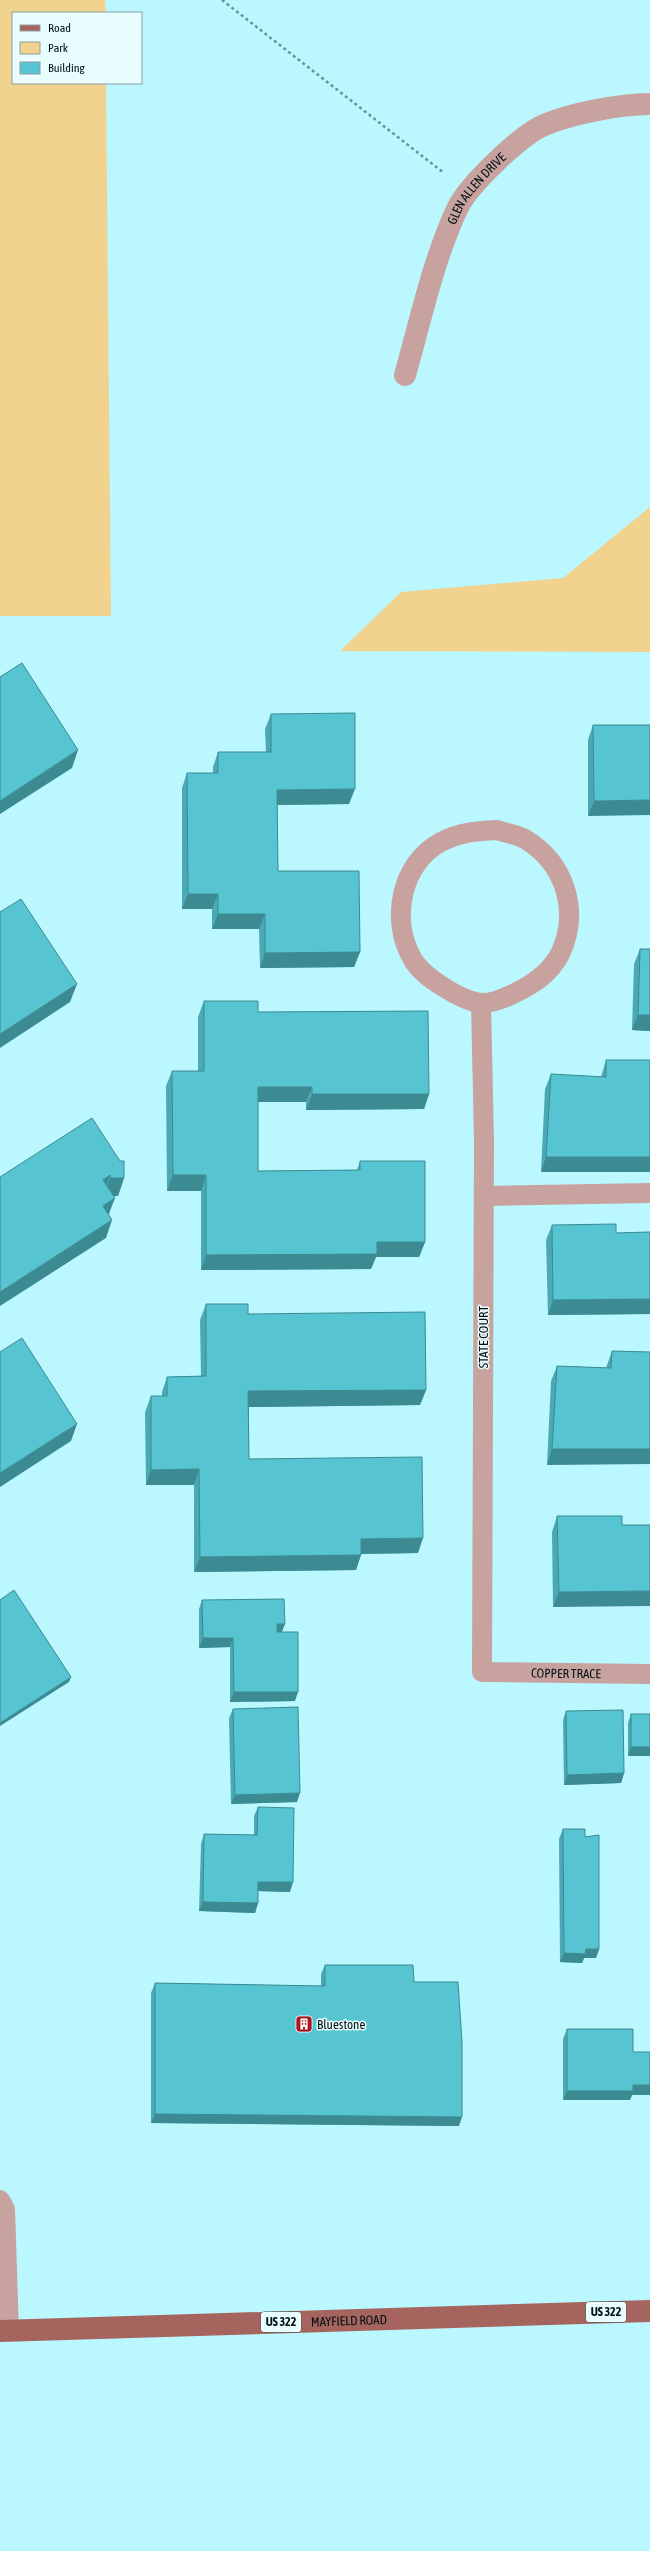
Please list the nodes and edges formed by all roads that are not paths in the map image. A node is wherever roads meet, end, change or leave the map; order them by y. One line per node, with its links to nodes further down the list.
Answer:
1 (650, 104): 2 (street, GLEN ALLEN DRIVE)
2 (405, 375)
3 (481, 1003): 3 (lane); 5 (lane, STATE COURT)
4 (650, 1194): 5 (lane)
5 (484, 1196): 6 (lane, STATE COURT)
6 (482, 1672): 7 (lane, COPPER TRACE)
7 (650, 1674)
8 (0, 2200): 10 (lane)
9 (650, 2311): 10 (main road, MAYFIELD ROAD / US 322)
10 (4, 2331)

